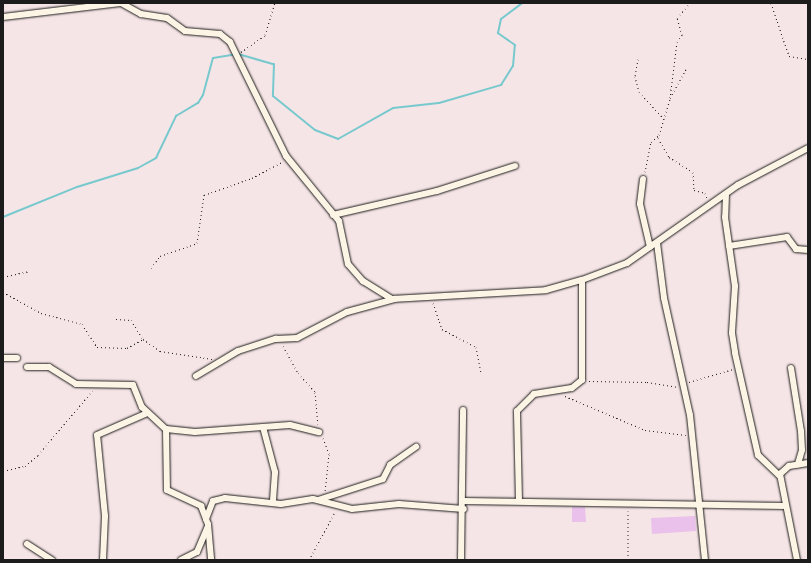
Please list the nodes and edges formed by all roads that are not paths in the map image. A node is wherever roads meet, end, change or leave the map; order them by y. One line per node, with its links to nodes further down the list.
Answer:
1 (121, 3): 2 (street); 7 (street)
2 (3, 18)
3 (808, 148): 6 (street)
4 (515, 166): 7 (street)
5 (644, 179): 10 (street)
6 (726, 194): 8 (street); 9 (street)
7 (333, 215): 13 (street)
8 (657, 243): 10 (street); 32 (street)
9 (729, 246): 11 (street); 27 (street)
10 (650, 247): 12 (street)
11 (808, 250)
12 (582, 280): 13 (street); 30 (street)
13 (395, 299): 18 (street)
14 (3, 358): 15 (street)
15 (17, 358)
16 (27, 367): 20 (street)
17 (791, 368): 26 (street)
18 (196, 376)
19 (463, 410): 29 (street)
20 (147, 413): 22 (street); 38 (street)
21 (263, 427): 22 (street); 23 (street); 31 (street)
22 (166, 429): 35 (street)
23 (319, 432)
24 (416, 447): 28 (street)
25 (808, 463): 26 (street)
26 (798, 464): 27 (street)
27 (780, 476): 33 (street)
28 (318, 500): 31 (street); 34 (street)
29 (464, 501): 30 (street); 34 (street)
30 (519, 501): 32 (street)
31 (273, 503): 35 (street)
32 (700, 503): 33 (street); 42 (street)
33 (786, 506): 43 (street)
34 (464, 509): 41 (street)
35 (207, 522): 39 (street); 40 (street)
36 (27, 544): 37 (street)
37 (52, 560)
38 (103, 560)
39 (181, 560)
40 (211, 560)
41 (461, 560)
42 (705, 560)
43 (797, 560)

